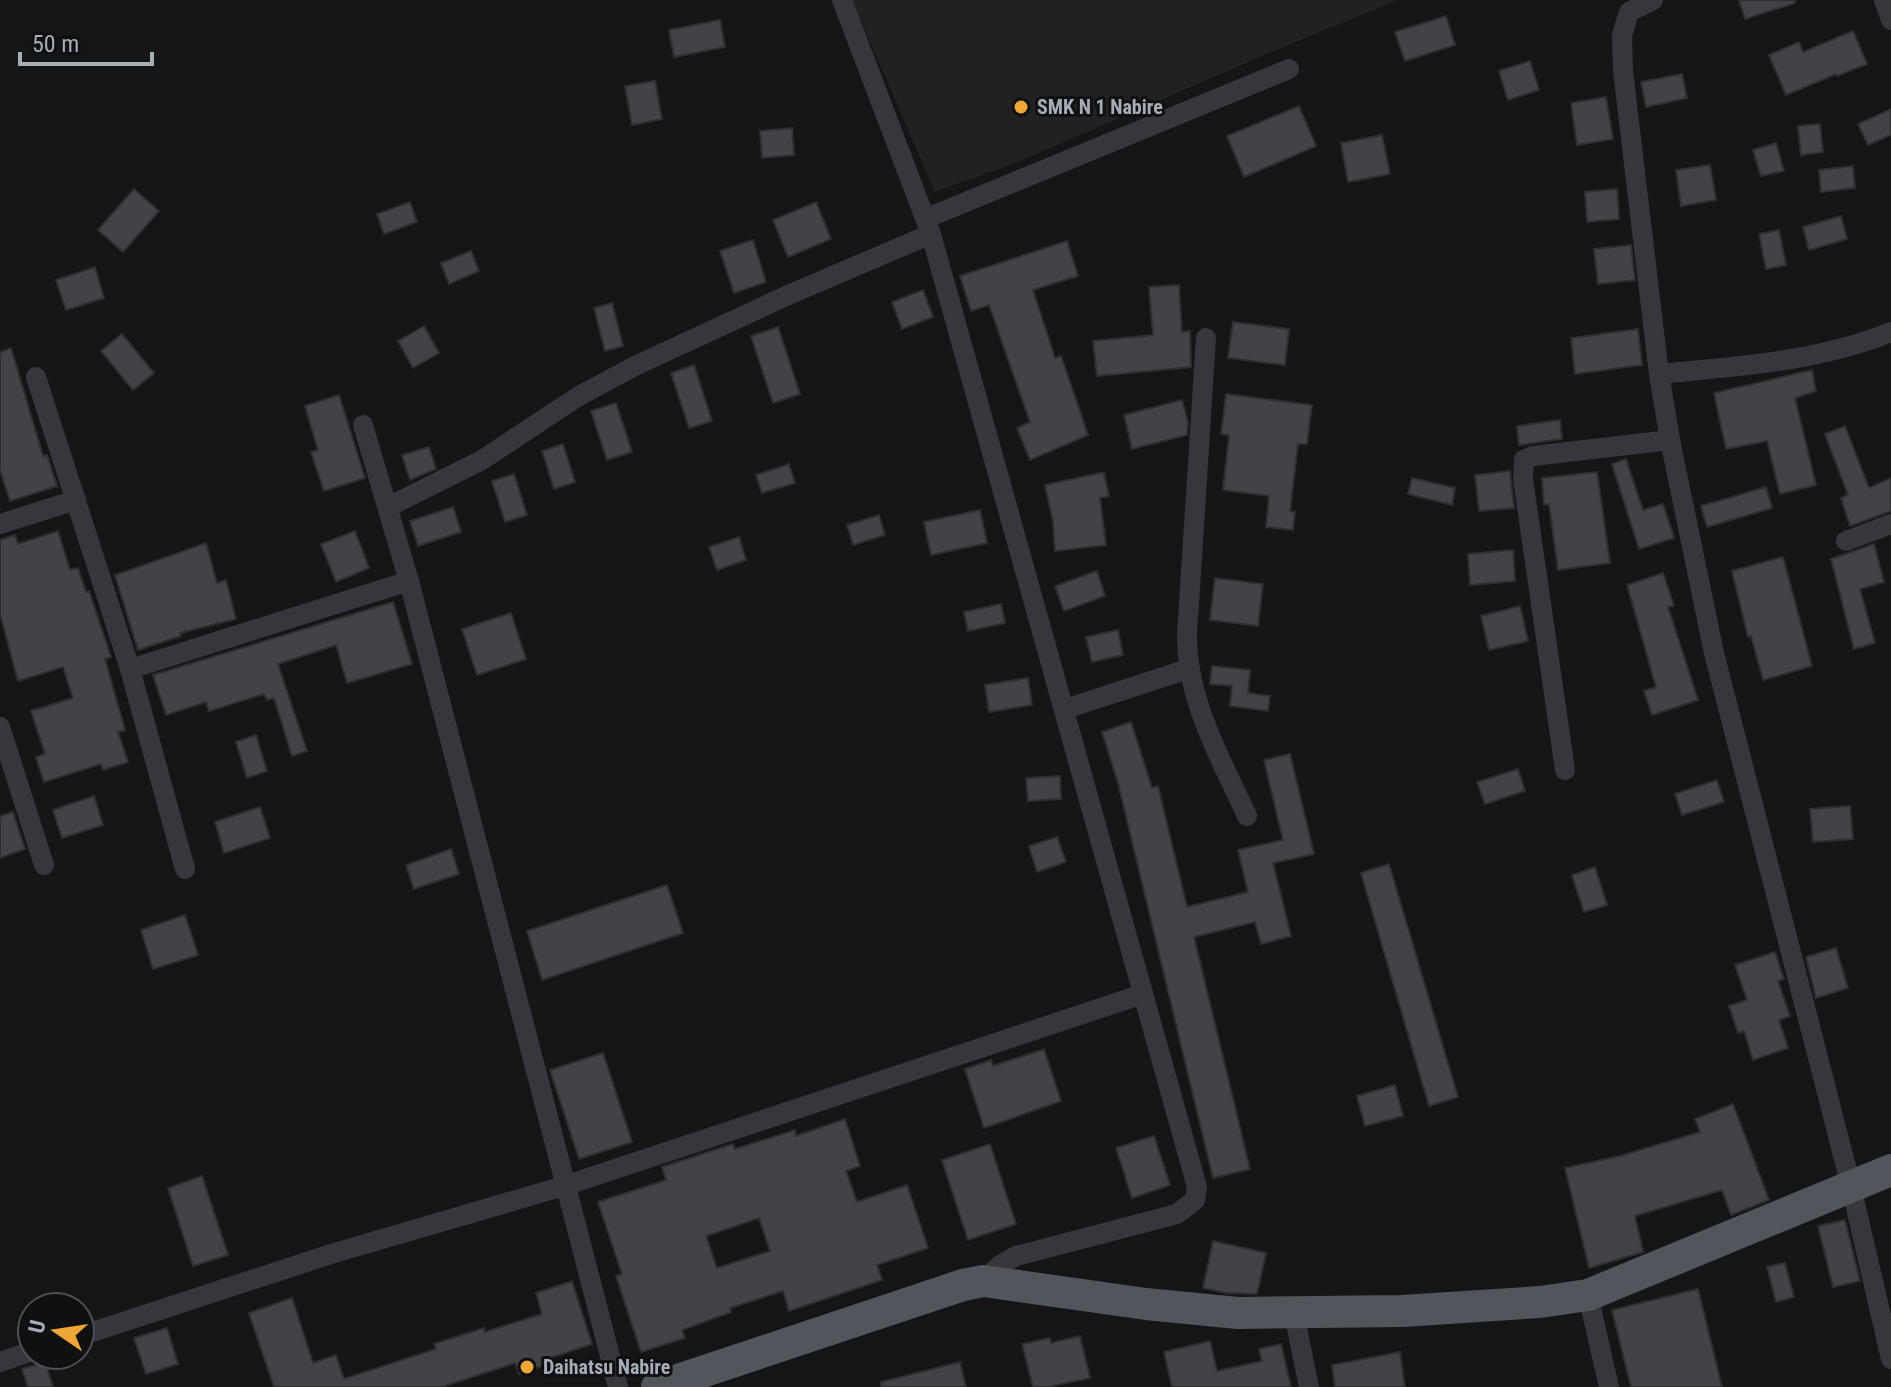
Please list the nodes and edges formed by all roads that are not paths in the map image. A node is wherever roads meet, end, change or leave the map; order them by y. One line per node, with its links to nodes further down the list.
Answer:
1 (842, 0): 6 (street)
2 (1653, 0): 9 (street)
3 (1884, 0): 4 (street)
4 (1891, 20)
5 (1289, 69): 6 (street)
6 (929, 226): 14 (street); 21 (street)
7 (1891, 332): 9 (street)
8 (1206, 338): 20 (street)
9 (1659, 374): 12 (street)
10 (36, 377): 13 (street)
11 (363, 425): 14 (street)
12 (1670, 440): 23 (street); 30 (street)
13 (76, 500): 15 (street); 19 (street)
14 (388, 507): 18 (street)
15 (0, 524)
16 (1891, 524): 17 (street)
17 (1846, 541)
18 (409, 581): 19 (street); 29 (street)
19 (130, 669): 26 (street)
20 (1188, 669): 21 (street); 24 (street)
21 (1065, 709): 27 (street)
22 (0, 727): 25 (street)
23 (1565, 770)
24 (1247, 816)
25 (44, 865)
26 (185, 869)
27 (1143, 994): 29 (street); 31 (street)
28 (1891, 1170): 30 (main road)
29 (564, 1186): 34 (street); 36 (street)
30 (1851, 1186): 32 (main road); 35 (street)
31 (983, 1281): 33 (main road); 37 (main road)
32 (1588, 1295): 33 (main road); 39 (street)
33 (1294, 1314): 38 (street)
34 (96, 1331)
35 (1891, 1359)
36 (618, 1387)
37 (657, 1387)
38 (1309, 1387)
39 (1609, 1387)

